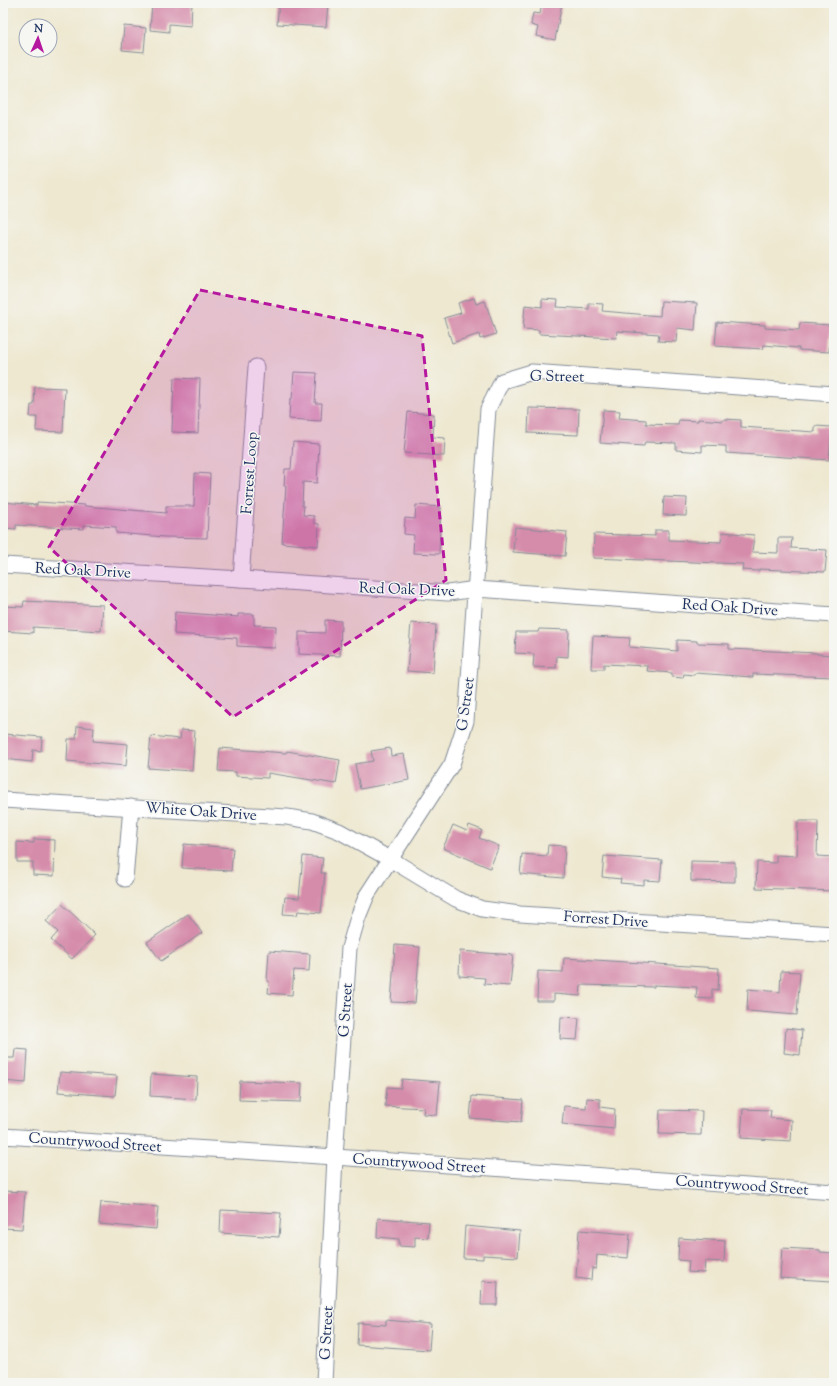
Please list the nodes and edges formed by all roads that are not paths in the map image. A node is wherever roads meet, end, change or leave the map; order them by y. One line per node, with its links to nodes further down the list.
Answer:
1 (256, 367): 4 (street, Forrest Loop)
2 (834, 394): 5 (street, G Street)
3 (3, 565): 4 (street, Red Oak Drive)
4 (241, 579): 5 (street, Red Oak Drive)
5 (476, 589): 6 (street, Red Oak Drive); 9 (street, G Street)
6 (834, 614)
7 (3, 800): 8 (street, White Oak Drive)
8 (131, 807): 9 (street, White Oak Drive); 10 (street)
9 (390, 859): 11 (street, Forrest Drive); 13 (street, G Street)
10 (125, 879)
11 (834, 934)
12 (3, 1136): 13 (street, Countrywood Street)
13 (335, 1157): 14 (street, Countrywood Street); 15 (street, G Street)
14 (834, 1192)
15 (324, 1383)

